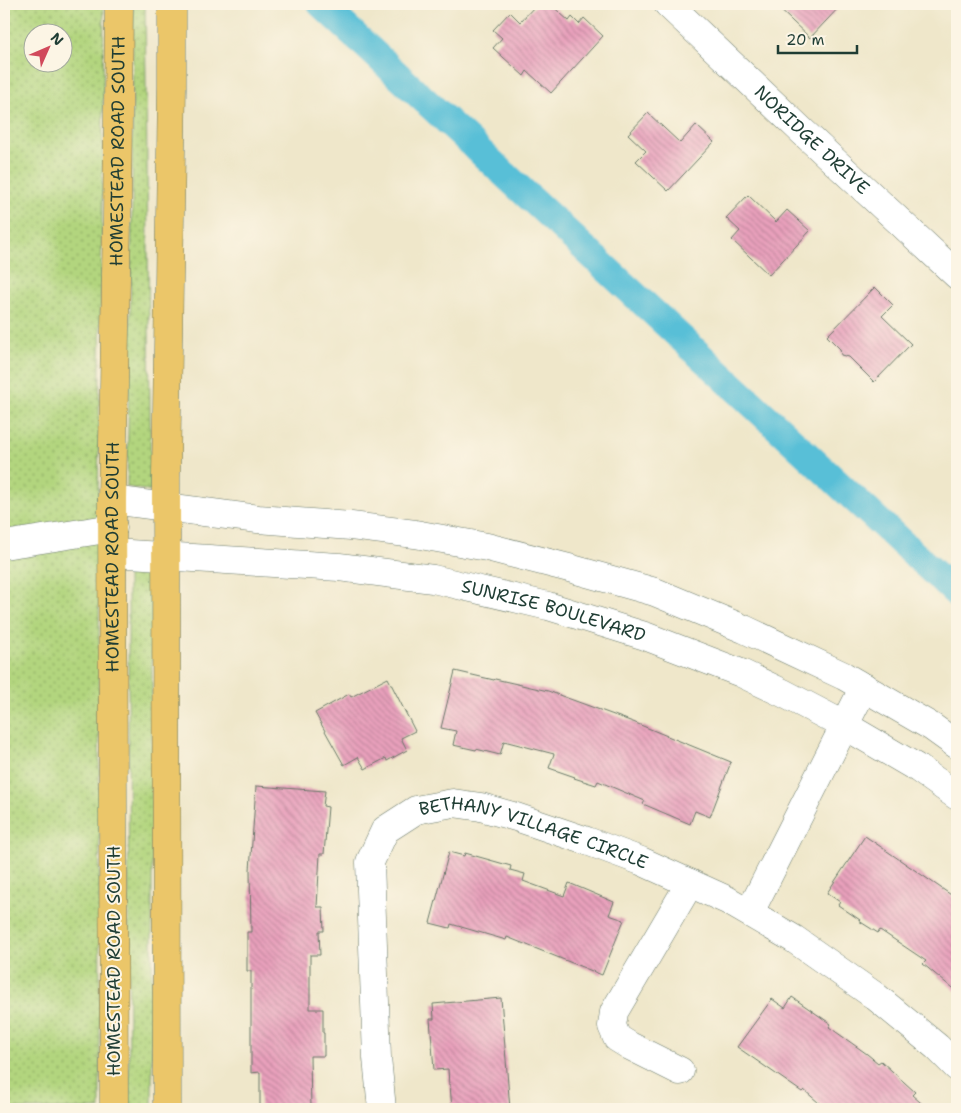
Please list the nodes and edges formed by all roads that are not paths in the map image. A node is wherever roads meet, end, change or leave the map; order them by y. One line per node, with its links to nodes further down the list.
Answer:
1 (119, 4): 5 (main road, HOMESTEAD ROAD SOUTH)
2 (172, 4): 6 (main road)
3 (668, 4): 4 (street, NORIDGE DRIVE)
4 (957, 275)
5 (112, 500): 6 (street); 7 (main road, HOMESTEAD ROAD SOUTH)
6 (166, 507): 9 (main road); 10 (street)
7 (113, 541): 8 (street, SUNRISE BOULEVARD); 9 (street, SUNRISE BOULEVARD); 18 (main road, HOMESTEAD ROAD SOUTH)
8 (4, 545)
9 (166, 557): 11 (street, SUNRISE BOULEVARD); 19 (main road)
10 (864, 687): 11 (street); 12 (street)
11 (844, 725): 13 (street, SUNRISE BOULEVARD); 15 (street)
12 (957, 745)
13 (957, 796)
14 (690, 883): 15 (street, BETHANY VILLAGE CIRCLE); 17 (street); 20 (street, BETHANY VILLAGE CIRCLE)
15 (750, 912): 16 (street, BETHANY VILLAGE CIRCLE)
16 (957, 1067)
17 (680, 1071)
18 (114, 1109)
19 (167, 1109)
20 (382, 1109)

